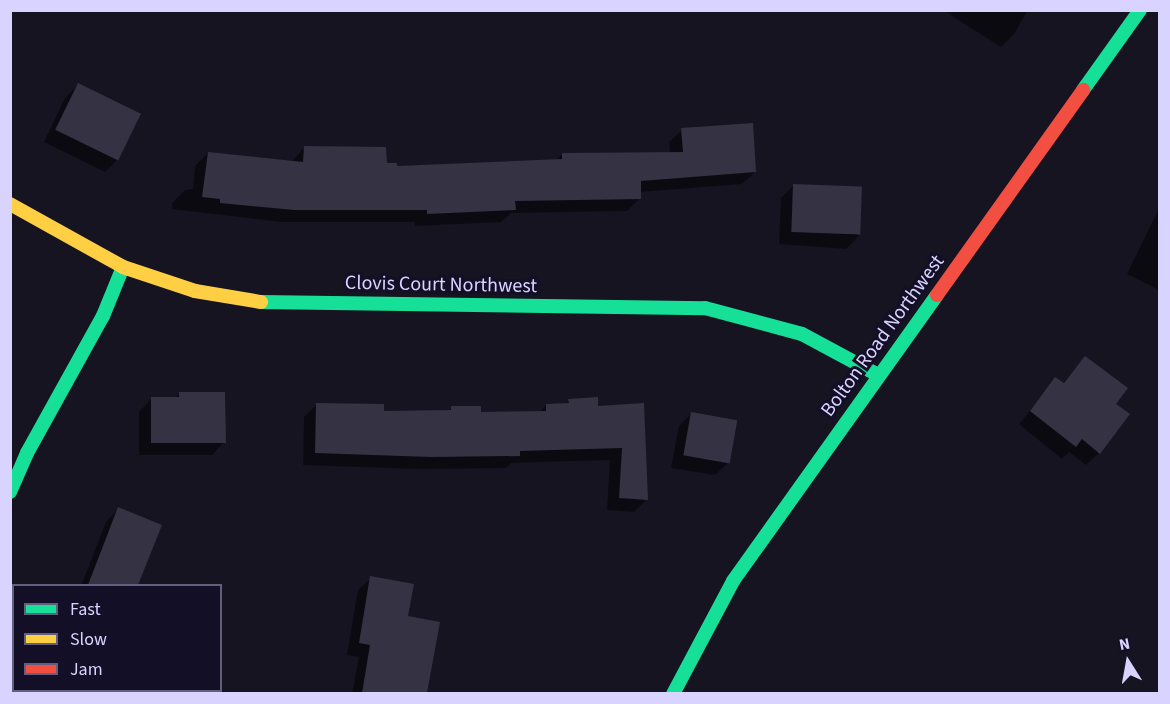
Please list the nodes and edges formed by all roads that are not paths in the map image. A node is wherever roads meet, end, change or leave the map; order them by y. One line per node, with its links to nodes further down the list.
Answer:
1 (1140, 10): 4 (street, Bolton Road Northwest)
2 (10, 204): 3 (street, Clovis Court Northwest)
3 (123, 267): 4 (street, Clovis Court Northwest); 5 (street)
4 (878, 375): 6 (street, Bolton Road Northwest)
5 (10, 492)
6 (673, 693)

